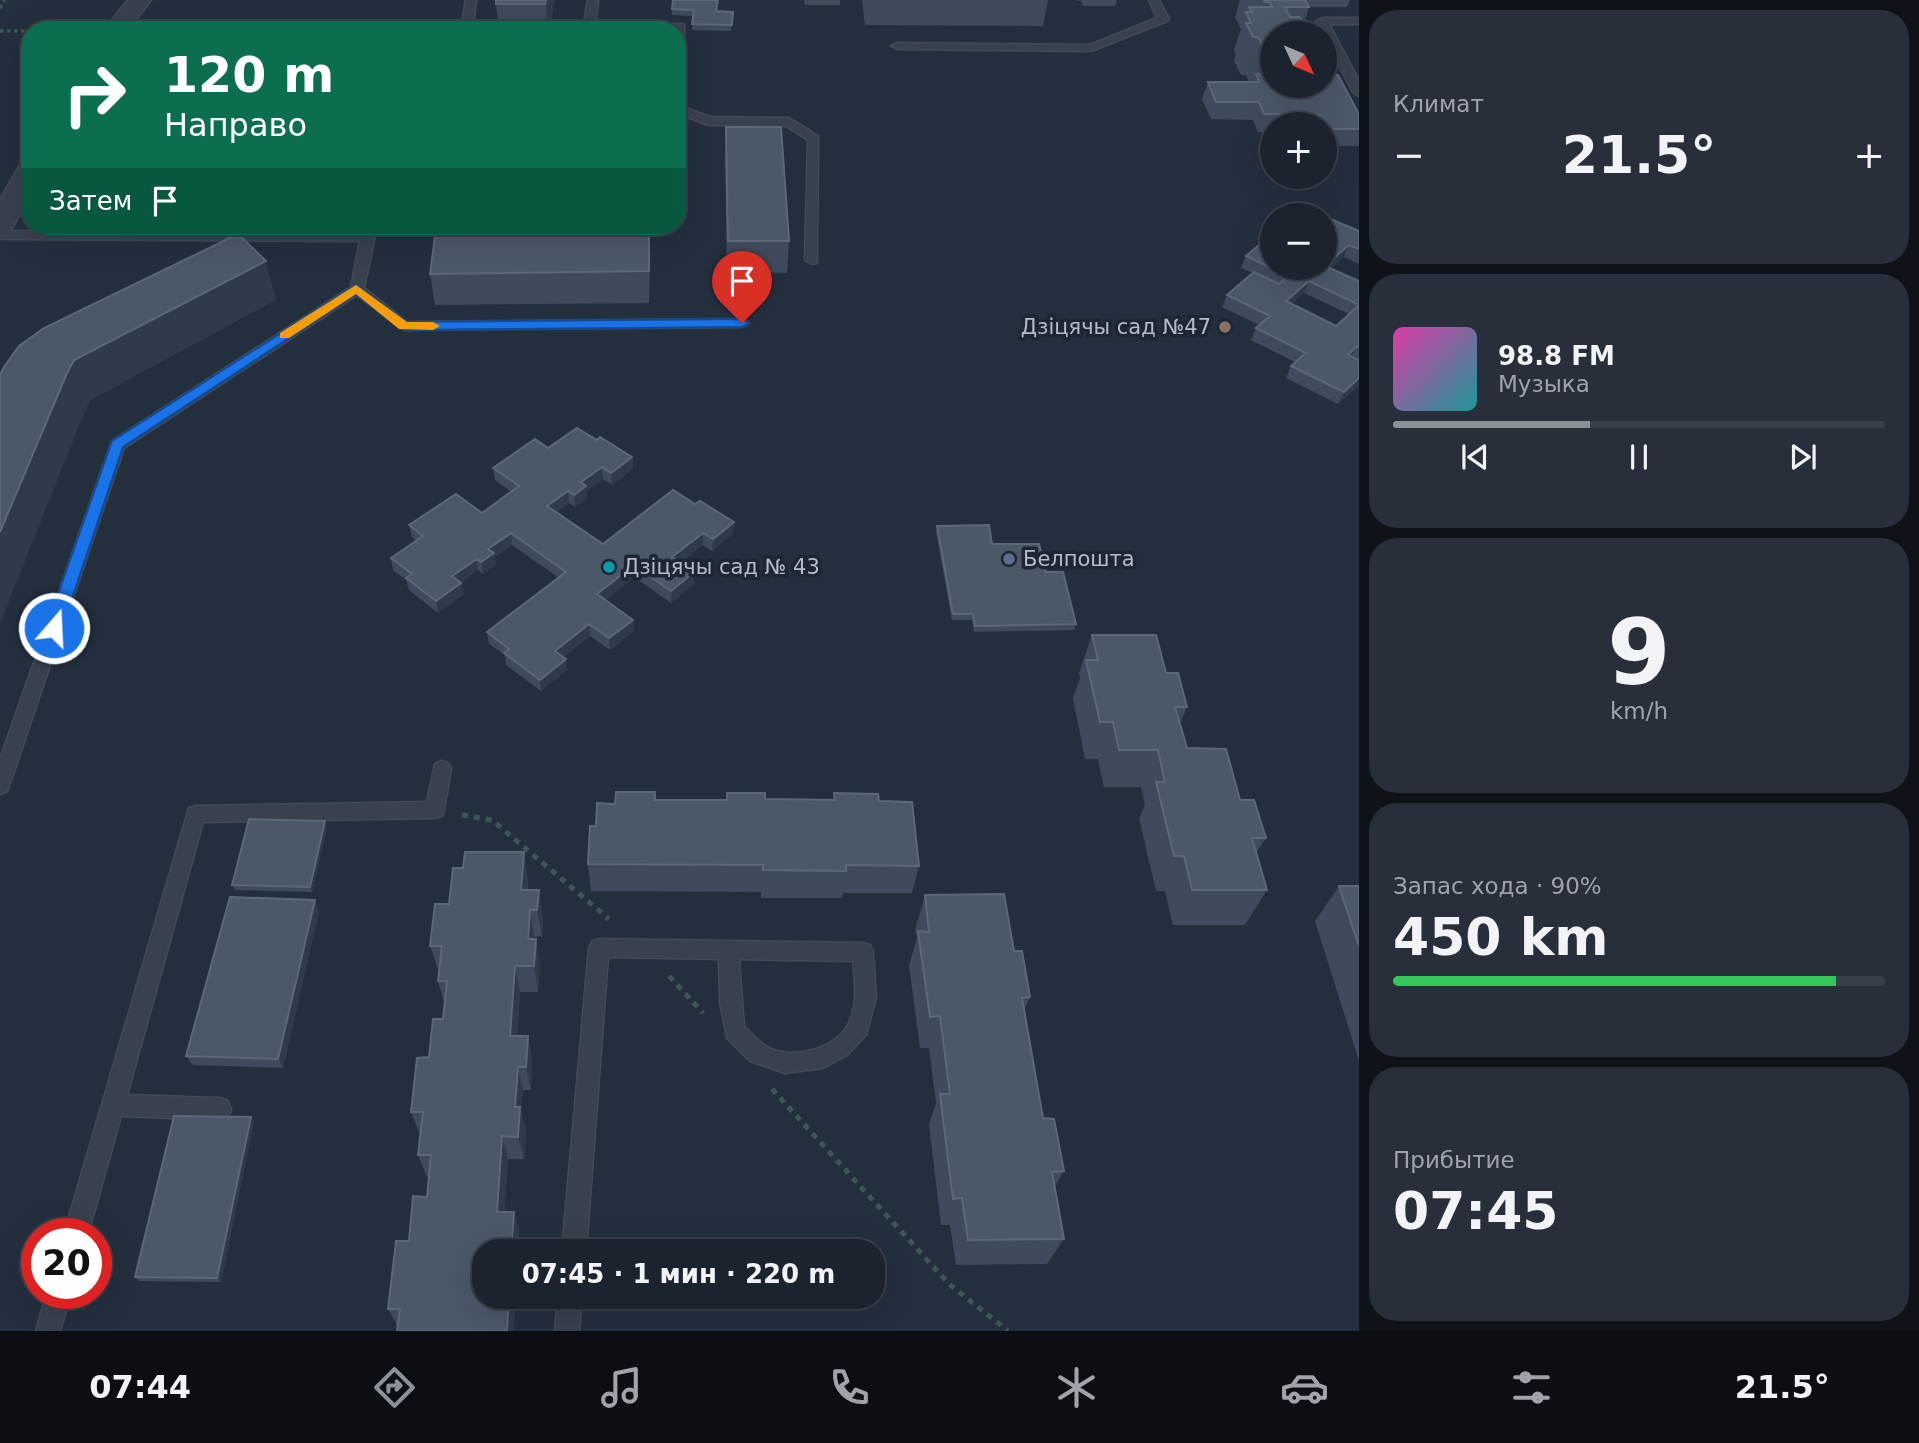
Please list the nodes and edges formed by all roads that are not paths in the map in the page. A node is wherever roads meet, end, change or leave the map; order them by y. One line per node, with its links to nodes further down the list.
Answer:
1 (140, 0): 5 (street)
2 (471, 0): 6 (lane)
3 (593, 0): 7 (lane)
4 (1154, 0): 9 (lane)
5 (123, 21)
6 (468, 21)
7 (590, 21)
8 (1359, 22): 10 (lane)
9 (897, 46)
10 (1359, 92)
11 (686, 113): 17 (lane)
12 (21, 186): 13 (street)
13 (0, 226)
14 (0, 235): 15 (lane)
15 (21, 235)
16 (367, 235): 18 (lane)
17 (812, 260)
18 (356, 289): 19 (lane); 21 (lane)
19 (742, 323)
20 (442, 769): 23 (lane)
21 (0, 786)
22 (729, 949): 22 (lane); 26 (lane)
23 (113, 1105): 24 (lane); 25 (lane)
24 (220, 1109)
25 (81, 1218)
26 (575, 1239)
27 (54, 1309): 29 (lane)
28 (569, 1309): 30 (lane)
29 (48, 1331)
30 (567, 1331)

